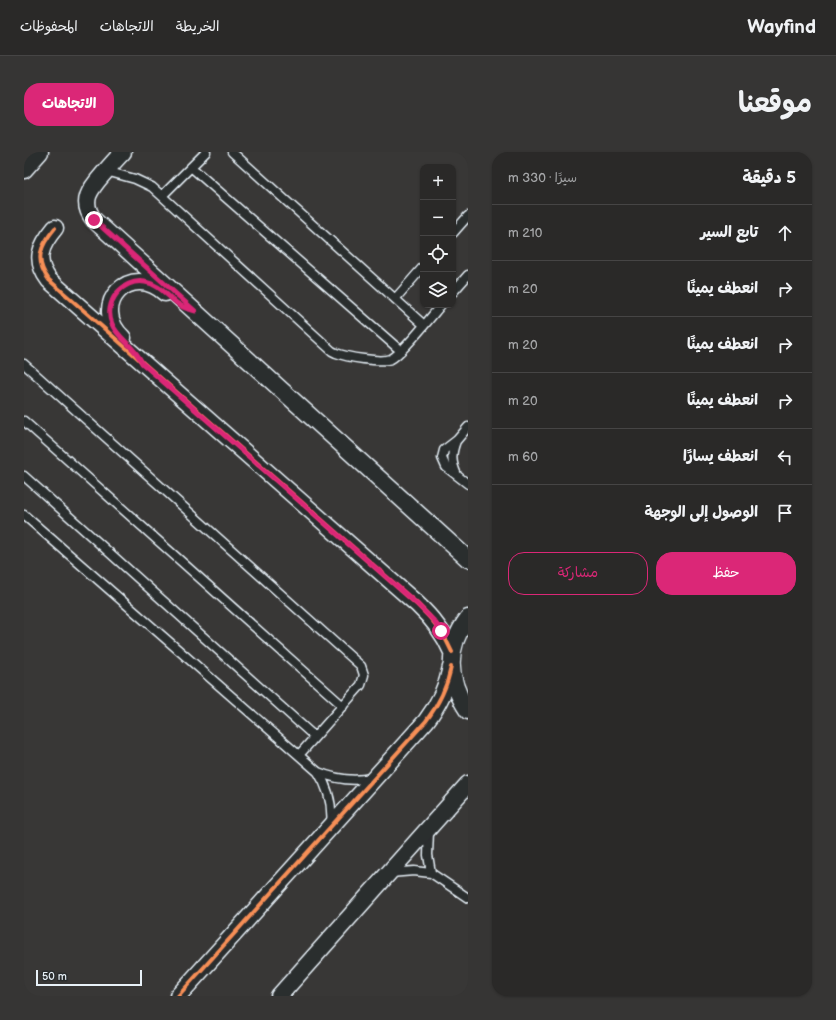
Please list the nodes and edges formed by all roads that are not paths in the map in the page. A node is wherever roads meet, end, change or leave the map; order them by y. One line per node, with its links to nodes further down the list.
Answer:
1 (40, 152): 6 (street)
2 (122, 152): 7 (street)
3 (206, 152): 5 (lane)
4 (232, 152): 15 (lane)
5 (191, 167): 8 (lane); 19 (lane)
6 (24, 170)
7 (106, 171): 8 (lane); 17 (street)
8 (162, 196): 19 (lane)
9 (468, 216): 11 (lane)
10 (55, 228): 20 (street)
11 (456, 230)
12 (420, 270): 15 (lane)
13 (468, 275): 14 (lane)
14 (456, 289)
15 (395, 299): 18 (lane)
16 (438, 308): 18 (lane)
17 (195, 311): 20 (street); 27 (street)
18 (424, 324): 19 (lane)
19 (401, 351)
20 (142, 363): 29 (street)
21 (24, 364): 30 (lane)
22 (24, 421): 30 (lane)
23 (467, 430): 25 (lane)
24 (24, 476): 32 (lane)
25 (468, 484)
26 (24, 515): 33 (lane)
27 (468, 560)
28 (468, 618): 29 (street)
29 (452, 660): 31 (street); 35 (street)
30 (342, 706): 32 (lane)
31 (468, 711)
32 (315, 737): 33 (lane)
33 (299, 756): 34 (lane)
34 (318, 772): 35 (lane); 37 (lane)
35 (374, 778): 37 (street)
36 (468, 784): 38 (street)
37 (331, 826): 42 (street)
38 (429, 828): 39 (lane); 40 (street)
39 (431, 873): 40 (lane); 41 (lane)
40 (388, 874): 43 (street)
41 (468, 898)
42 (178, 996)
43 (279, 996)

